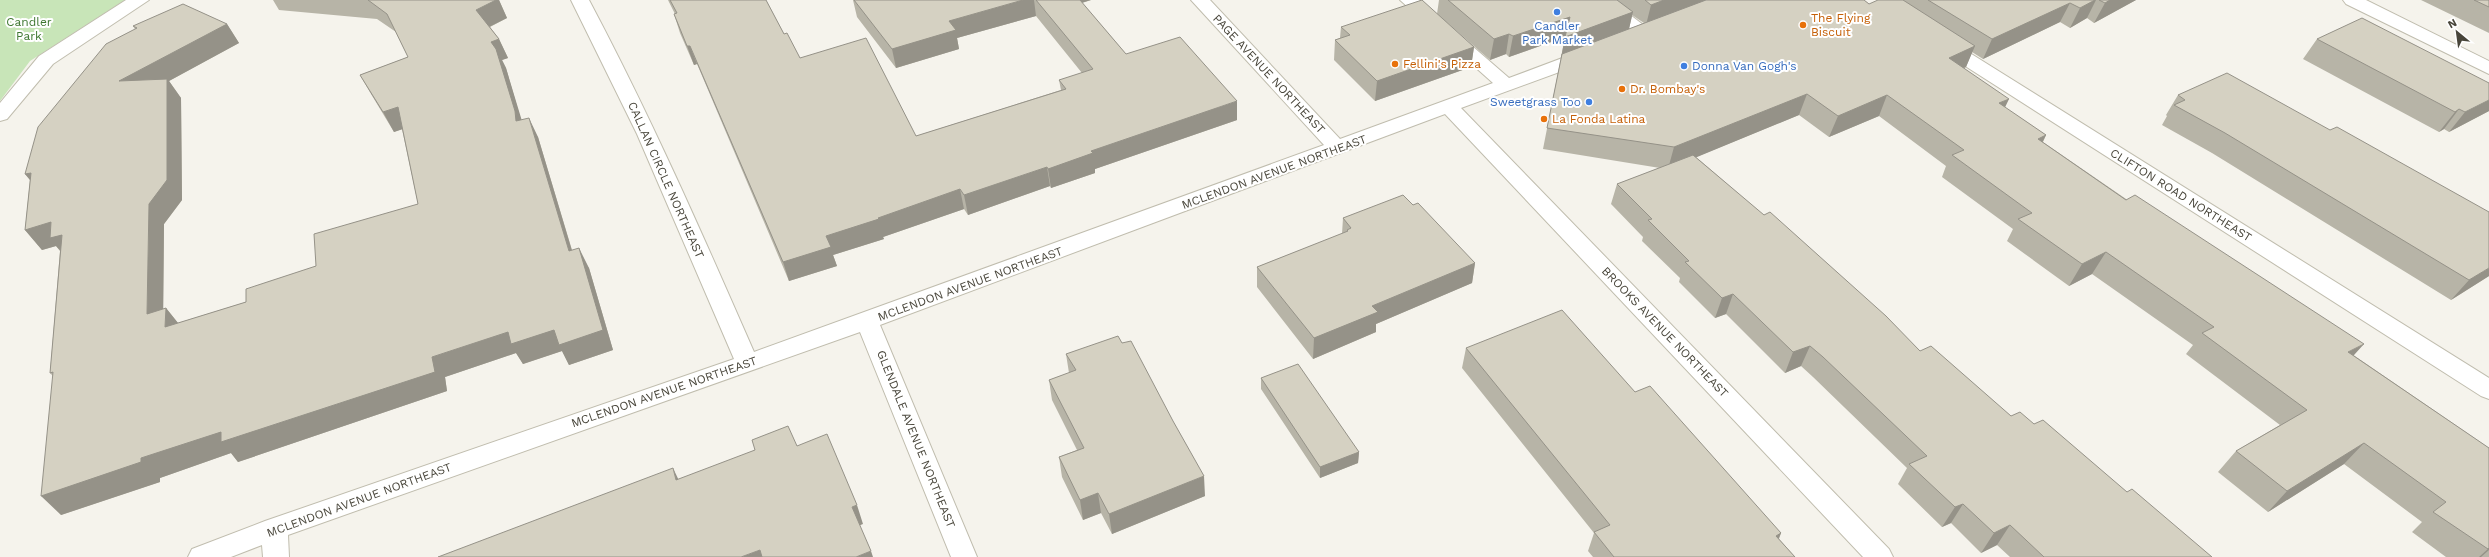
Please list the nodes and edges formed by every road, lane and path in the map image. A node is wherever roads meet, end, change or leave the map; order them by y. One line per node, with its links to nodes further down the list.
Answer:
1 (140, 0): 13 (street)
2 (580, 0): 16 (street, CALLAN CIRCLE NORTHEAST)
3 (1200, 0): 14 (street, PAGE AVENUE NORTHEAST)
4 (1409, 0): 11 (street)
5 (2352, 0): 10 (street)
6 (1606, 5): 8 (street)
7 (1665, 26): 8 (street, MCLENDON AVENUE NORTHEAST)
8 (1644, 34): 11 (street, MCLENDON AVENUE NORTHEAST)
9 (1927, 34): 17 (street, CLIFTON ROAD NORTHEAST)
10 (2489, 68)
11 (1507, 86): 12 (street, MCLENDON AVENUE NORTHEAST)
12 (1450, 108): 14 (street, MCLENDON AVENUE NORTHEAST); 22 (street, BROOKS AVENUE NORTHEAST)
13 (0, 115)
14 (1338, 149): 15 (street, MCLENDON AVENUE NORTHEAST)
15 (867, 321): 16 (street, MCLENDON AVENUE NORTHEAST); 21 (street, GLENDALE AVENUE NORTHEAST)
16 (747, 363): 18 (street, MCLENDON AVENUE NORTHEAST)
17 (2489, 390)
18 (274, 529): 19 (street, MCLENDON AVENUE NORTHEAST); 20 (street)
19 (201, 557)
20 (276, 557)
21 (964, 557)
22 (1880, 557)

